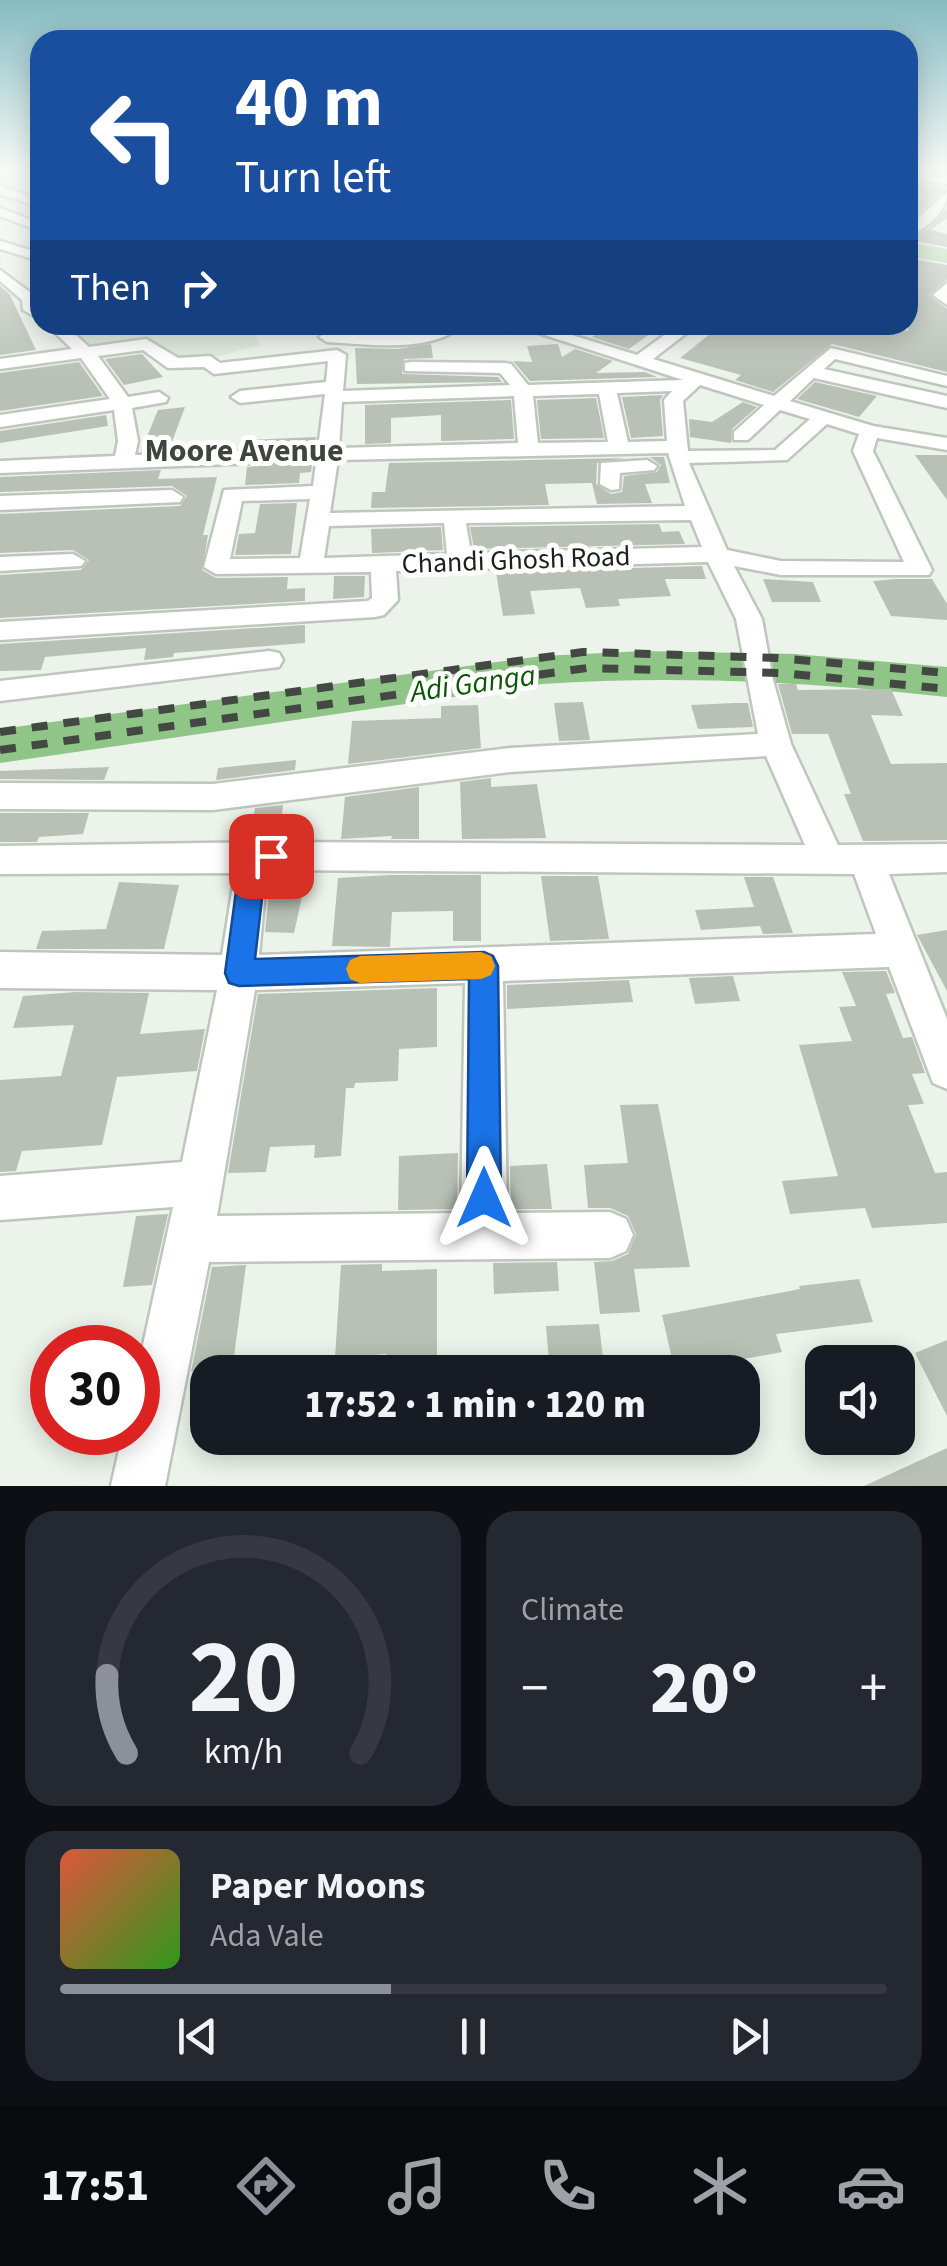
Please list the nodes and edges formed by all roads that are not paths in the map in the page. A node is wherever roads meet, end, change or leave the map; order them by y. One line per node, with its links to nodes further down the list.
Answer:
1 (0, 244): 3 (street)
2 (918, 251): 4 (main road)
3 (30, 256)
4 (947, 256)
5 (30, 263): 6 (street)
6 (1, 270): 9 (street)
7 (947, 288): 8 (street)
8 (947, 300)
9 (28, 310)
10 (67, 335): 17 (street)
11 (438, 335): 14 (street)
12 (556, 335): 19 (street)
13 (675, 335): 19 (street)
14 (408, 338): 16 (street); 22 (street)
15 (864, 345): 21 (street)
16 (332, 346): 18 (street); 29 (street)
17 (87, 352): 18 (street); 20 (street); 23 (street)
18 (162, 356): 23 (street)
19 (640, 360): 26 (street)
20 (0, 364)
21 (947, 364)
22 (411, 367): 28 (street); 30 (street)
23 (104, 371): 36 (street)
24 (812, 372): 25 (street); 34 (street); 35 (street)
25 (947, 381)
26 (693, 382): 27 (street); 31 (street); 47 (street)
27 (607, 388): 28 (street); 44 (street)
28 (522, 390): 30 (street); 45 (street)
29 (333, 392): 30 (street); 32 (street); 46 (street)
30 (415, 393)
31 (746, 393): 35 (street); 37 (street)
32 (240, 397)
33 (159, 398): 36 (street)
34 (947, 402)
35 (778, 403): 38 (street); 41 (street)
36 (122, 406): 39 (street); 49 (street)
37 (728, 406)
38 (823, 418): 40 (street); 47 (street)
39 (0, 420)
40 (870, 431): 43 (street); 59 (street, Chandi Ghosh Road)
41 (741, 436)
42 (82, 439): 50 (street)
43 (947, 444)
44 (619, 447): 45 (street); 47 (street)
45 (529, 448): 46 (street)
46 (328, 454): 53 (street)
47 (679, 456): 52 (street); 56 (street)
48 (256, 457): 49 (street)
49 (124, 462): 50 (street)
50 (71, 464): 51 (street)
51 (0, 466)
52 (611, 484)
53 (322, 492): 58 (street); 64 (street)
54 (172, 496): 55 (street)
55 (0, 504)
56 (698, 513): 57 (street); 59 (street)
57 (454, 516): 58 (street); 61 (street)
58 (318, 520): 64 (street)
59 (717, 556): 61 (street, Chandi Ghosh Road); 68 (street)
60 (73, 561): 62 (street)
61 (460, 563): 63 (street, Chandi Ghosh Road)
62 (0, 564)
63 (384, 564): 64 (street); 65 (street, Chandi Ghosh Road)
64 (311, 565)
65 (0, 631)
66 (269, 660): 67 (street)
67 (0, 690)
68 (776, 744): 69 (street); 73 (street)
69 (0, 796)
70 (261, 858): 72 (street); 73 (street); 77 (street)
71 (947, 858): 74 (street)
72 (0, 860)
73 (828, 860): 74 (street)
74 (866, 860): 75 (street)
75 (901, 950): 76 (street); 79 (street)
76 (484, 966): 77 (street); 83 (street)
77 (239, 973): 78 (street); 80 (street)
78 (3, 978)
79 (947, 1069)
80 (200, 1183): 81 (street); 84 (street)
81 (0, 1198)
82 (610, 1234): 83 (street)
83 (484, 1236): 84 (street)
84 (190, 1239): 85 (street)
85 (138, 1486)

